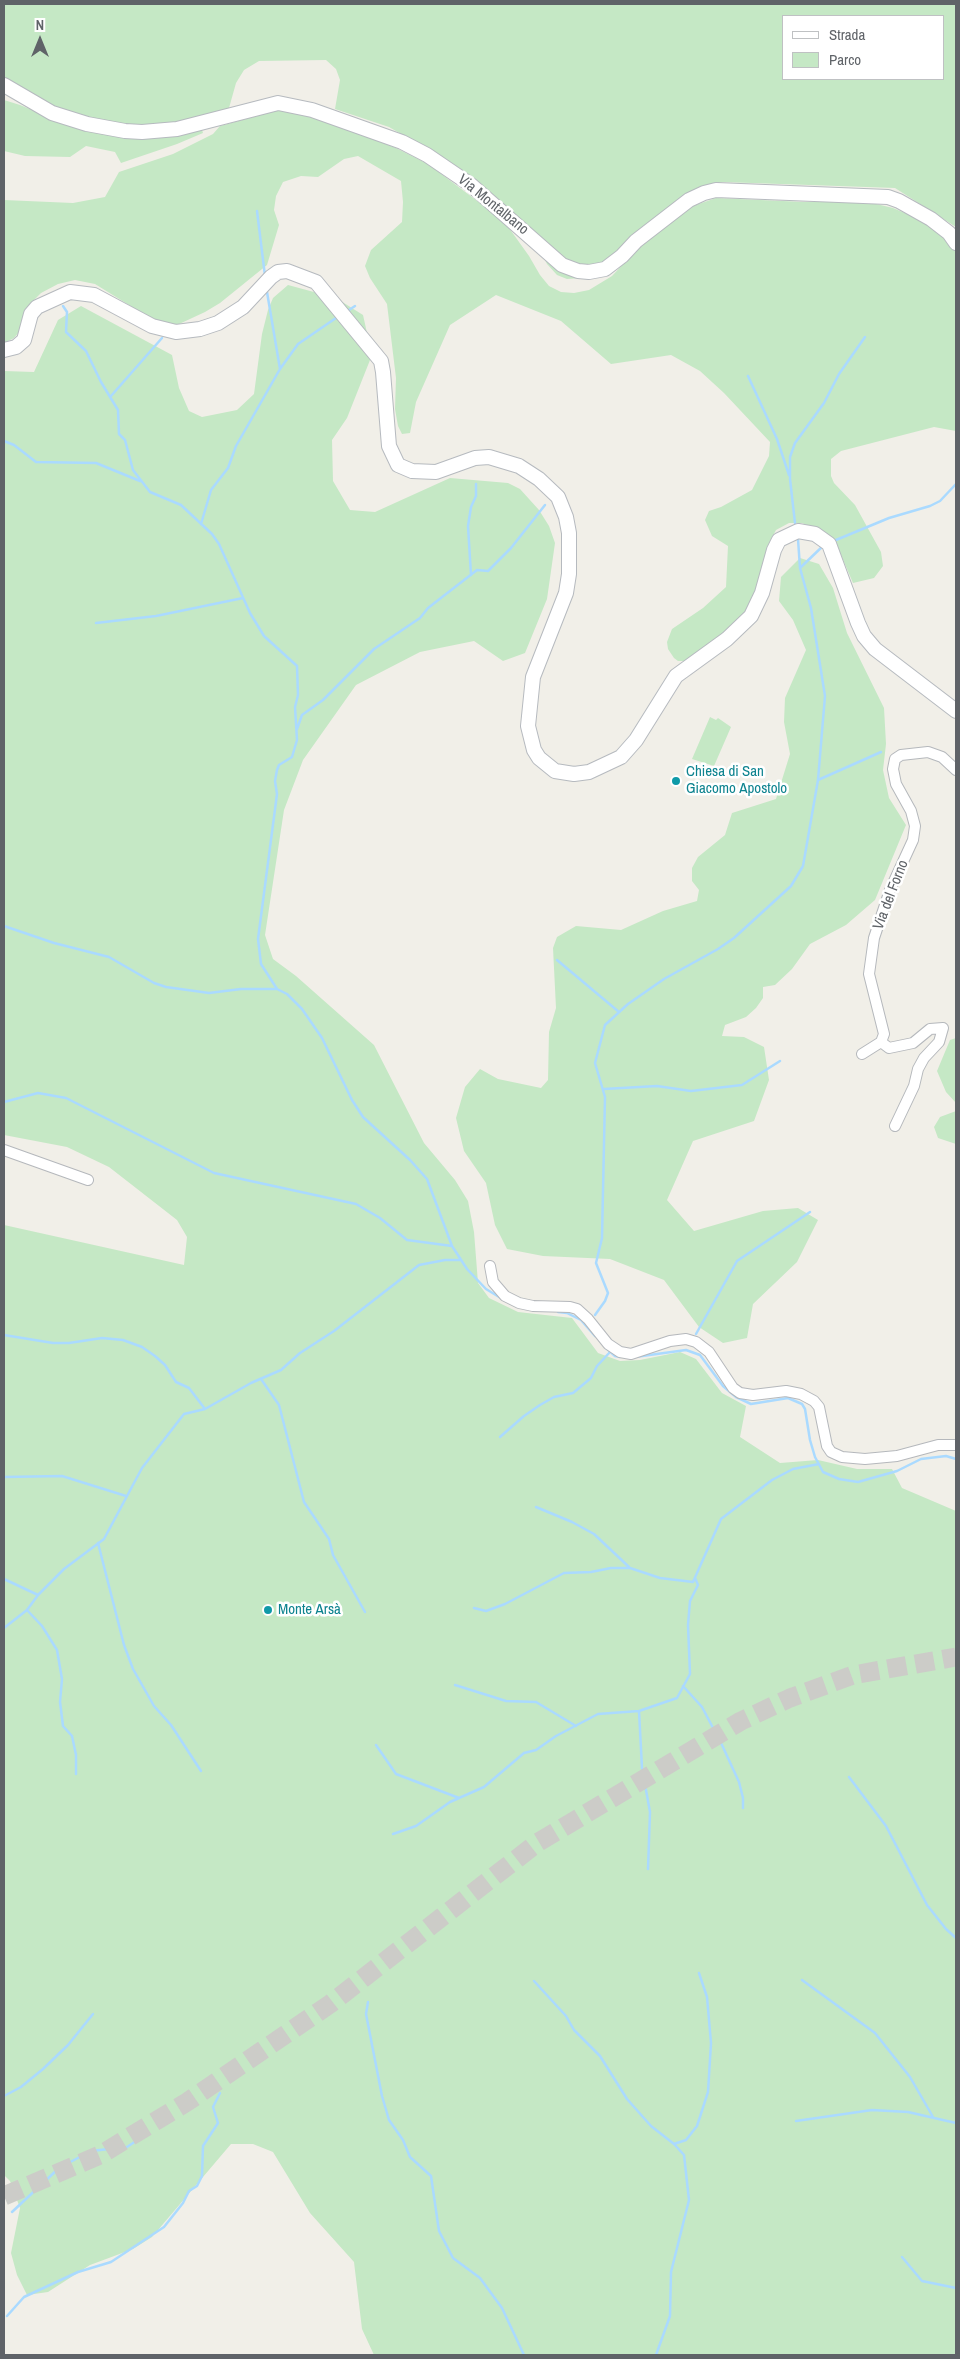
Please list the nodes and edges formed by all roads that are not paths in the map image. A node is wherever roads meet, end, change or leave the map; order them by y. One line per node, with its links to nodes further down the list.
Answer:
1 (4, 85): 2 (street, Via Montalbano)
2 (956, 243)
3 (4, 350): 4 (street)
4 (956, 711)
5 (956, 770): 6 (street, Via del Forno)
6 (881, 1042): 7 (street); 8 (street)
7 (862, 1054)
8 (895, 1126)
9 (4, 1150): 10 (street)
10 (88, 1180)
11 (490, 1266): 12 (street)
12 (956, 1445)

